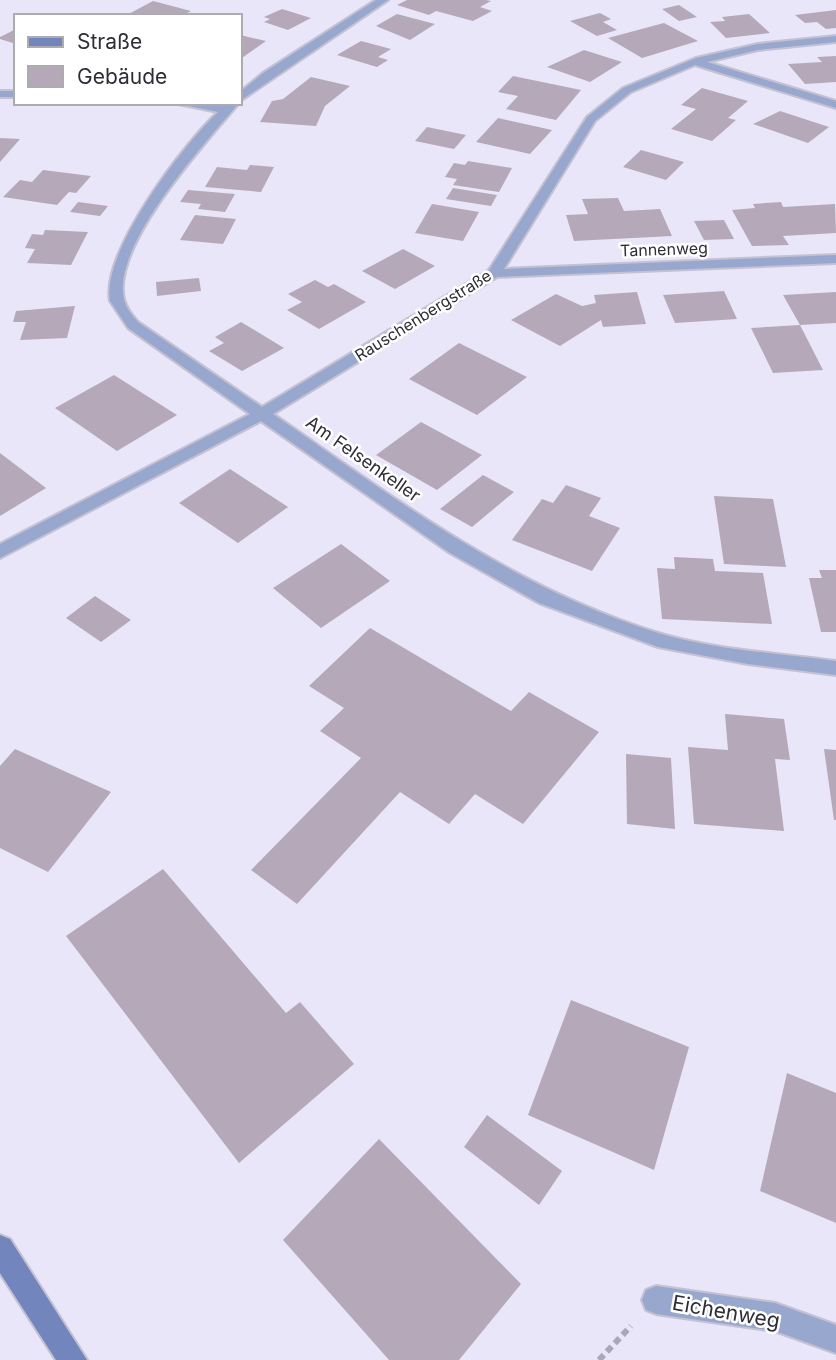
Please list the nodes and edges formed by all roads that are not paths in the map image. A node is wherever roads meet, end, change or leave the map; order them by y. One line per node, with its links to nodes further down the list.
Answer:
1 (383, 0): 4 (street)
2 (836, 39): 3 (street, Rauschenbergstraße)
3 (696, 61): 6 (street); 9 (street, Rauschenbergstraße)
4 (242, 96)
5 (205, 105): 7 (street)
6 (836, 105)
7 (230, 107): 10 (street, Am Felsenkeller)
8 (836, 259): 9 (street, Tannenweg)
9 (494, 273): 10 (street, Rauschenbergstraße)
10 (264, 413): 11 (street, Rauschenbergstraße); 12 (street, Am Felsenkeller)
11 (0, 552)
12 (836, 668)
13 (0, 1249): 16 (main road)
14 (656, 1300): 15 (street, Eichenweg)
15 (836, 1339)
16 (73, 1360)

